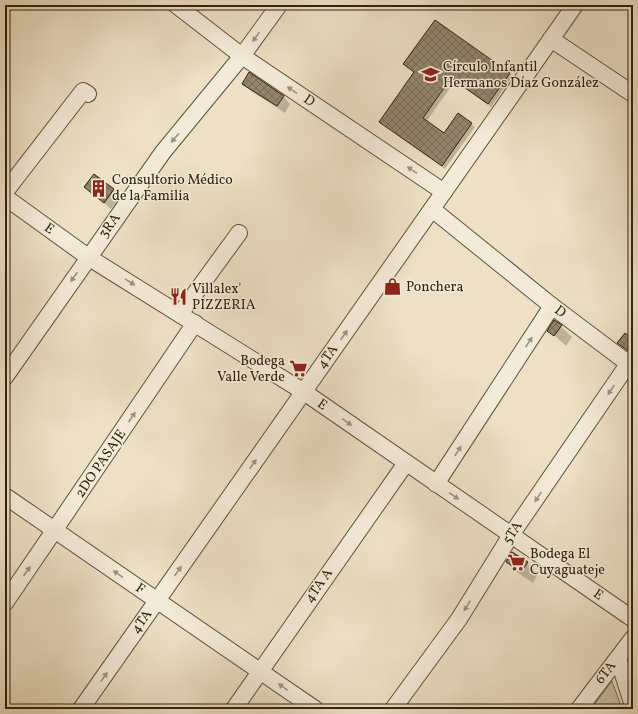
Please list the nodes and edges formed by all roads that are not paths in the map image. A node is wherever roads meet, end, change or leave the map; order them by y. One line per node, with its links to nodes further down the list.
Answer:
1 (176, 5): 5 (street, D)
2 (279, 5): 5 (street, 3RA, one-way to 5)
3 (575, 5): 4 (street, 4TA)
4 (551, 39): 7 (street); 9 (street, 4TA)
5 (242, 56): 9 (street, D, one-way to 5); 13 (street, 3RA, one-way to 13)
6 (88, 94): 8 (street)
7 (633, 94)
8 (5, 192)
9 (444, 192): 11 (street, 4TA)
10 (5, 197): 13 (street, E)
11 (432, 209): 14 (street, D); 19 (street, 4TA, one-way to 11)
12 (239, 233): 15 (street)
13 (88, 257): 15 (street, E, one-way to 15); 18 (street, 3RA, one-way to 18)
14 (552, 306): 17 (street, D); 21 (street, one-way to 14)
15 (180, 314): 16 (street, E)
16 (195, 323): 19 (street, E); 23 (street, 2DO PASAJE, one-way to 16)
17 (632, 363): 24 (street, 5TA, one-way to 24)
18 (5, 377)
19 (304, 392): 20 (street, E, one-way to 20); 25 (street, 4TA, one-way to 19)
20 (406, 463): 21 (street, E); 30 (street, 4TA A)
21 (436, 484): 24 (street, E, one-way to 24)
22 (5, 496): 23 (street, F)
23 (56, 530): 25 (street, F, one-way to 23); 26 (street, 2DO PASAJE, one-way to 23)
24 (511, 535): 27 (street, E); 35 (street, 5TA, one-way to 35)
25 (158, 600): 30 (street, F); 32 (street, 4TA, one-way to 25)
26 (5, 603)
27 (633, 619)
28 (633, 638): 29 (street, 6TA)
29 (618, 658): 31 (street); 36 (street, 6TA)
30 (260, 670): 33 (street, 4TA A); 34 (street, F, one-way to 30)
31 (633, 706)
32 (81, 709)
33 (234, 709)
34 (315, 709)
35 (394, 709)
36 (579, 709)

